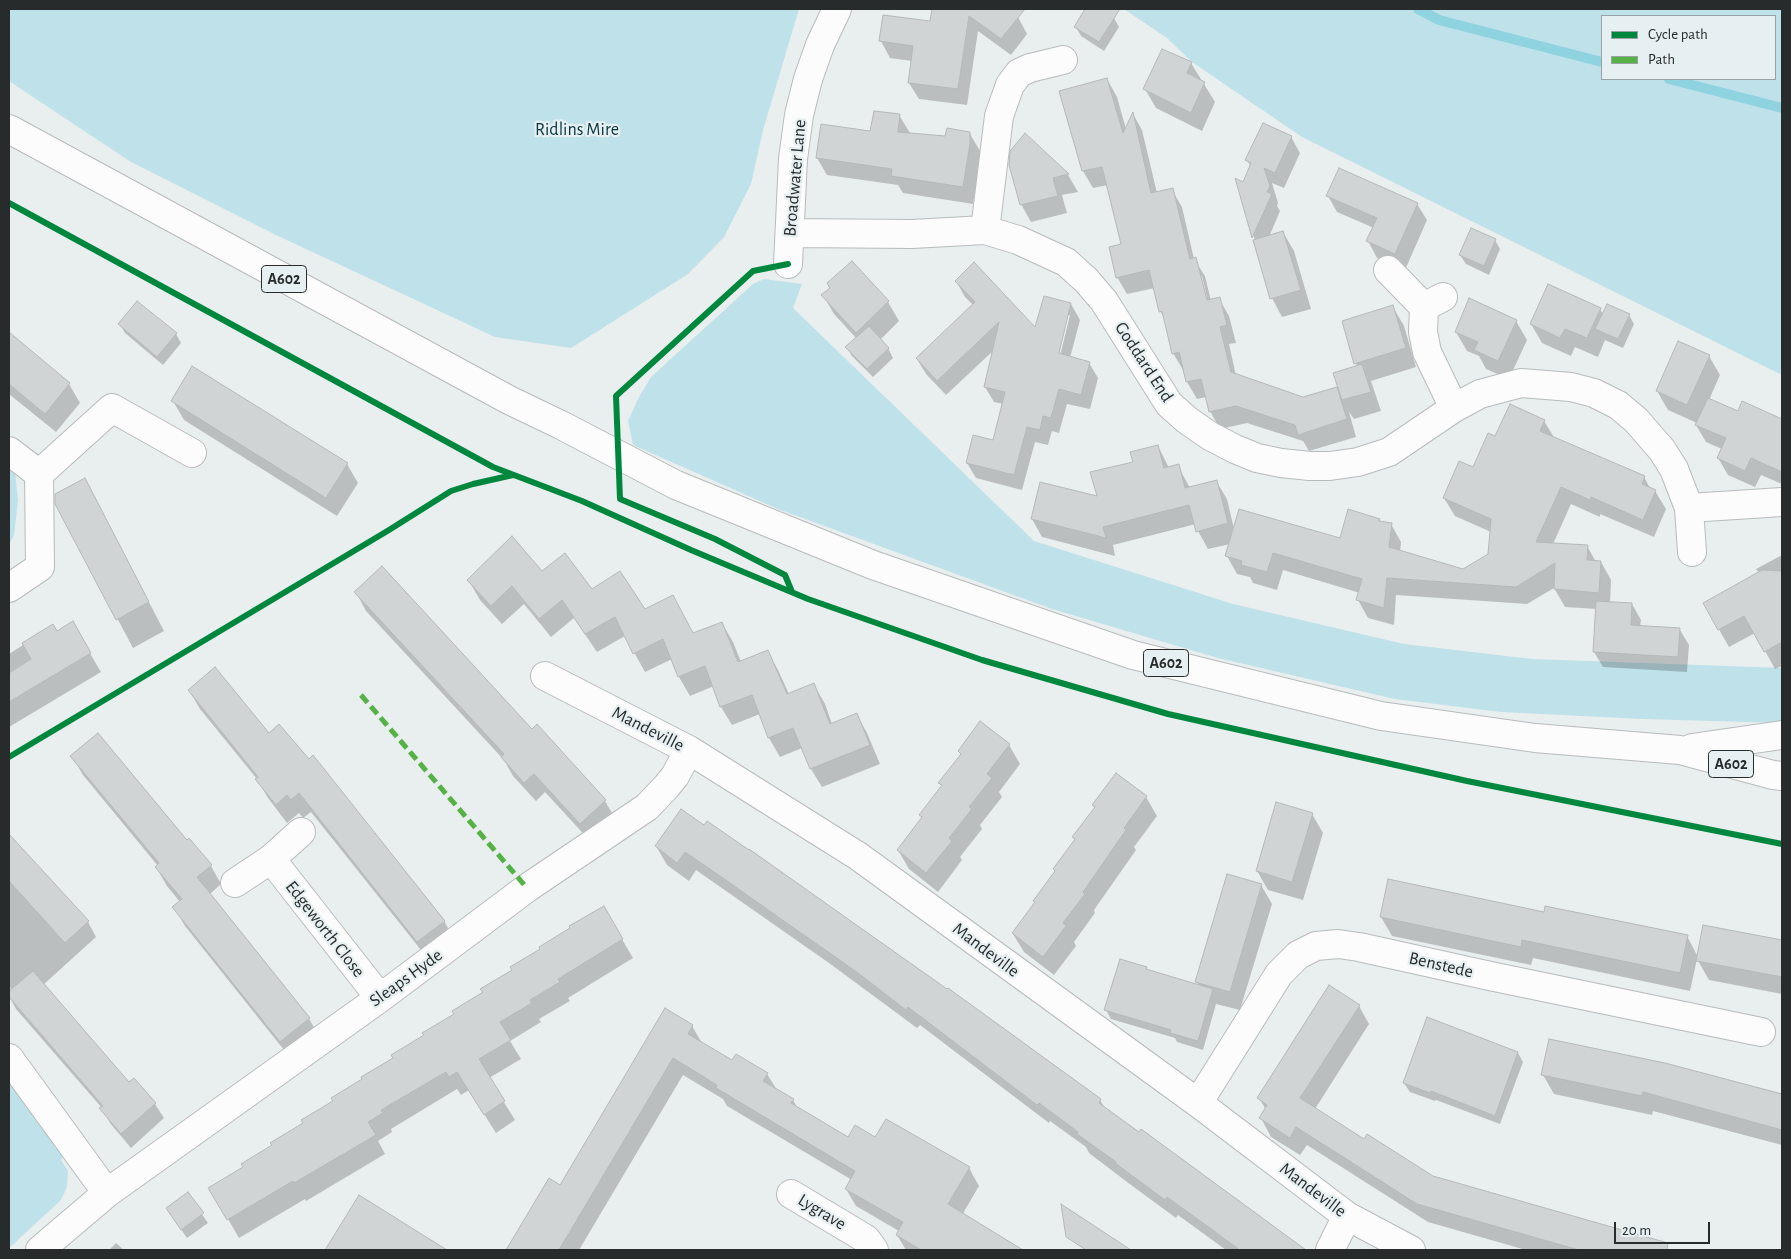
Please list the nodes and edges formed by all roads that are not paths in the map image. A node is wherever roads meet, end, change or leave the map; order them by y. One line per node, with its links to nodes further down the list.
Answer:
1 (837, 9): 5 (main road, Broadwater Lane)
2 (1063, 60): 4 (main road)
3 (9, 129): 19 (main road, A602)
4 (985, 230): 5 (main road, Goddard End); 8 (main road, Goddard End)
5 (791, 233): 6 (main road, Broadwater Lane)
6 (788, 264)
7 (1388, 270): 8 (main road)
8 (1454, 408): 13 (main road, Goddard End)
9 (9, 451): 11 (main road)
10 (192, 453): 11 (main road)
11 (39, 474): 15 (main road)
12 (1782, 502): 13 (main road)
13 (1689, 508): 14 (main road, Goddard End)
14 (1692, 552)
15 (9, 588)
16 (545, 676): 18 (main road, Mandeville)
17 (1782, 735): 19 (main road, A602)
18 (689, 750): 24 (main road, Sleaps Hyde); 27 (main road, Mandeville)
19 (1680, 750): 20 (main road, A602)
20 (1782, 776)
21 (301, 832): 22 (main road)
22 (271, 859): 23 (main road); 24 (main road, Edgeworth Close)
23 (235, 883)
24 (380, 998): 28 (main road, Sleaps Hyde)
25 (1761, 1032): 27 (main road, Benstede)
26 (9, 1058): 28 (main road)
27 (1198, 1104): 30 (main road, Mandeville)
28 (107, 1193): 31 (main road, Sleaps Hyde)
29 (791, 1194): 32 (main road, Lygrave)
30 (1347, 1216): 33 (main road); 34 (main road, Mandeville)
31 (40, 1250)
32 (874, 1250)
33 (1330, 1250)
34 (1411, 1250)

